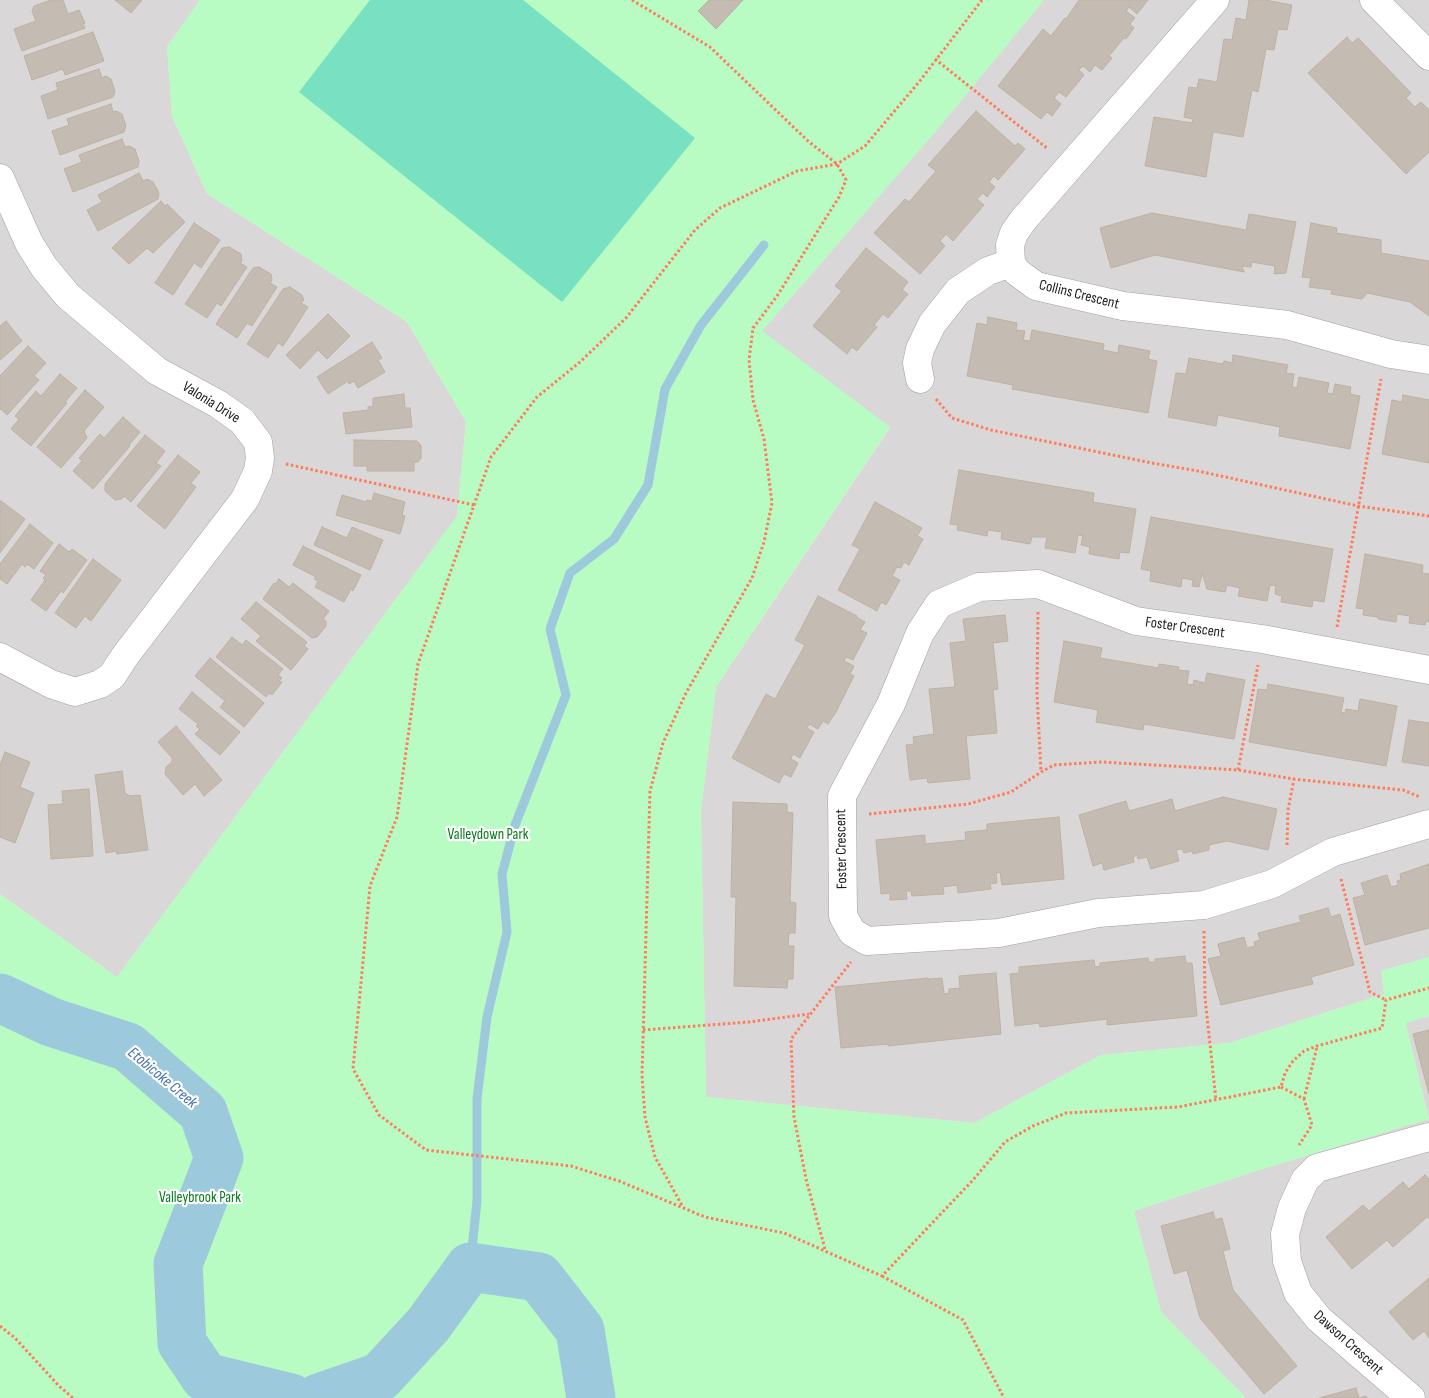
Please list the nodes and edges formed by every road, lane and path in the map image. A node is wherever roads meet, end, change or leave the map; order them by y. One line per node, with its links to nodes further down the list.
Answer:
1 (632, 0): 7 (path)
2 (982, 0): 6 (path)
3 (1215, 0): 8 (street)
4 (1374, 0): 5 (street)
5 (1429, 56)
6 (935, 59): 7 (path); 8 (path)
7 (837, 164): 15 (path); 36 (path)
8 (1070, 166): 10 (street)
9 (0, 178): 14 (street, Valonia Drive)
10 (1011, 263): 11 (street, Collins Crescent); 13 (street)
11 (1386, 352): 12 (street, Collins Crescent); 16 (path)
12 (1429, 360)
13 (920, 378): 16 (path)
14 (260, 458): 15 (path); 21 (street)
15 (474, 504): 43 (path)
16 (1358, 506): 17 (path); 20 (path)
17 (1429, 516)
18 (1038, 584): 19 (street, Foster Crescent); 24 (path); 27 (street, Foster Crescent)
19 (1262, 639): 20 (street, Foster Crescent); 23 (path)
20 (1332, 652): 22 (street, Foster Crescent)
21 (0, 657)
22 (1429, 670)
23 (1238, 770): 24 (path); 25 (path)
24 (1041, 772): 27 (path)
25 (1294, 779): 26 (path); 30 (path)
26 (1420, 797)
27 (842, 817): 32 (street, Foster Crescent)
28 (1429, 824): 29 (street)
29 (1333, 852): 30 (street); 34 (path)
30 (1295, 872): 31 (street)
31 (1204, 905): 32 (street); 40 (path)
32 (867, 941): 35 (path)
33 (1429, 988): 34 (path)
34 (1386, 1000): 37 (path)
35 (810, 1014): 36 (path); 44 (path)
36 (643, 1030): 43 (path)
37 (1317, 1046): 38 (path); 39 (path)
38 (1282, 1087): 39 (path); 40 (path)
39 (1304, 1099): 42 (path)
40 (1216, 1100): 45 (path)
41 (1429, 1137): 42 (street, Dawson Crescent)
42 (1305, 1180): 49 (street, Dawson Crescent)
43 (683, 1207): 44 (path)
44 (825, 1250): 45 (path)
45 (882, 1276): 48 (path)
46 (0, 1326): 47 (path)
47 (73, 1398)
48 (1004, 1398)
49 (1411, 1398)

